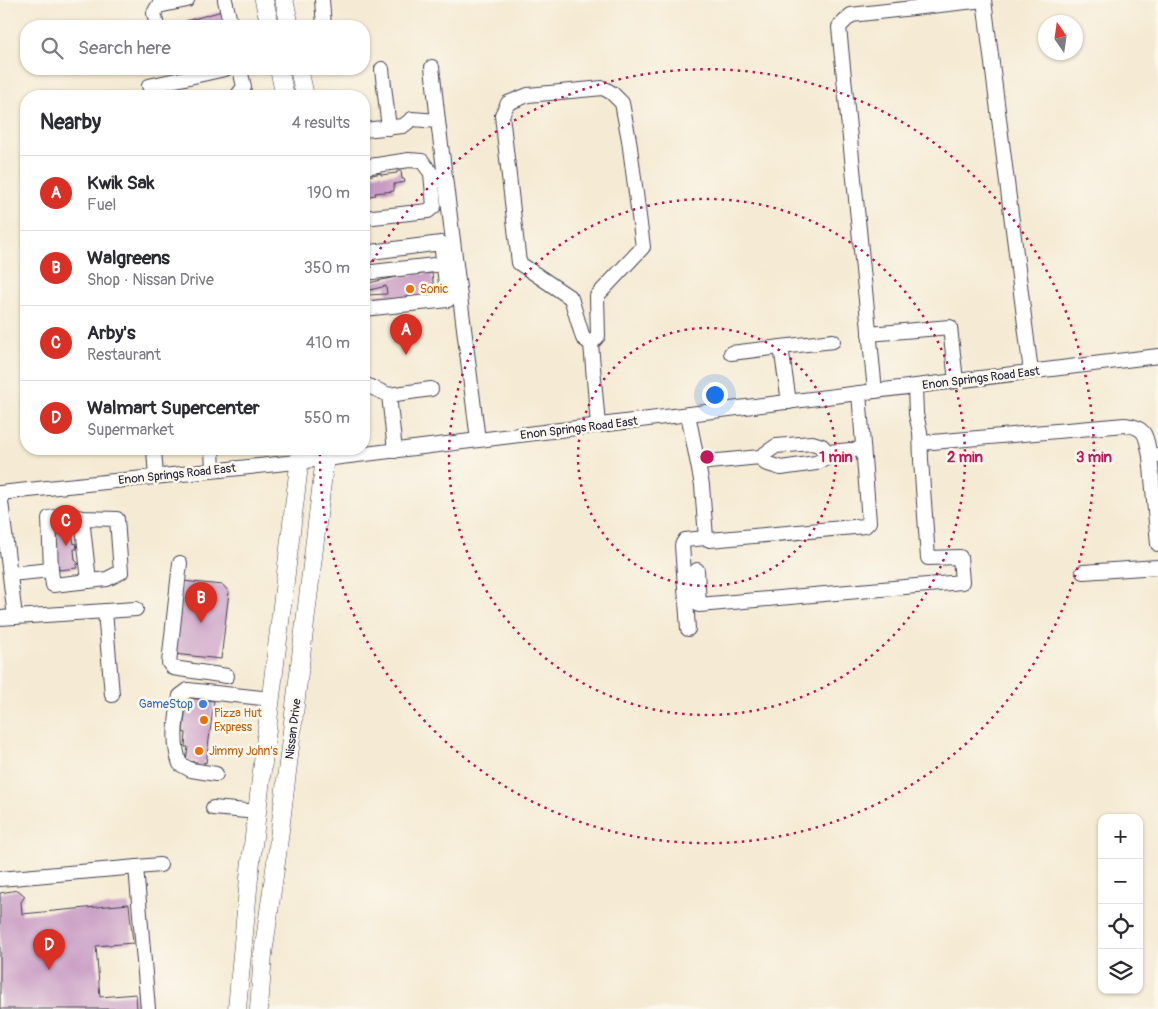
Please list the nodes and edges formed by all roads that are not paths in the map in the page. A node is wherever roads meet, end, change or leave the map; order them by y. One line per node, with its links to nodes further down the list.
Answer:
1 (187, 0): 7 (street)
2 (225, 0): 10 (street)
3 (264, 0): 11 (main road)
4 (284, 0): 12 (main road)
5 (322, 0): 13 (street)
6 (984, 0): 37 (street); 43 (street)
7 (169, 4): 8 (street); 9 (street)
8 (156, 20)
9 (163, 20)
10 (230, 20)
11 (269, 20)
12 (289, 20)
13 (324, 20)
14 (432, 67): 24 (street)
15 (382, 69): 25 (street)
16 (169, 75): 20 (street)
17 (241, 75): 21 (street)
18 (280, 75): 22 (main road)
19 (300, 75): 23 (main road)
20 (149, 86)
21 (242, 90)
22 (284, 90)
23 (304, 90)
24 (438, 121): 25 (street); 28 (street)
25 (390, 128): 26 (street)
26 (370, 130)
27 (370, 166): 29 (street)
28 (449, 205): 29 (street); 31 (street)
29 (434, 206): 30 (street)
30 (370, 217)
31 (447, 242): 32 (street); 33 (street); 35 (street)
32 (370, 252)
33 (443, 264): 34 (street); 35 (street)
34 (370, 272)
35 (454, 300): 36 (street); 54 (street)
36 (370, 309)
37 (869, 334): 44 (street); 48 (street)
38 (833, 341): 40 (street)
39 (591, 344): 39 (street); 53 (street)
40 (781, 347): 41 (street); 51 (street)
41 (731, 353)
42 (1158, 356): 43 (street, Enon Springs Road East)
43 (1031, 372): 44 (street, Enon Springs Road East)
44 (956, 381): 45 (street, Enon Springs Road East)
45 (915, 386): 48 (street, Enon Springs Road East); 55 (street)
46 (370, 387): 50 (street)
47 (431, 389): 50 (street)
48 (875, 391): 49 (street, Enon Springs Road East)
49 (859, 393): 51 (street, Enon Springs Road East); 56 (street)
50 (389, 395): 57 (street)
51 (789, 402): 52 (street, Enon Springs Road East)
52 (688, 414): 53 (street, Enon Springs Road East); 66 (street)
53 (598, 425): 54 (street, Enon Springs Road East)
54 (478, 440): 57 (street, Enon Springs Road East)
55 (920, 443): 64 (street); 76 (street)
56 (863, 449): 59 (street); 71 (street)
57 (395, 450): 58 (street, Enon Springs Road East)
58 (370, 451)
59 (828, 452): 65 (street); 65 (street)
60 (154, 455): 68 (street)
61 (212, 455): 67 (street)
62 (300, 455): 67 (street, Enon Springs Road East); 87 (main road, Nissan Drive)
63 (326, 455): 96 (main road, Nissan Drive)
64 (1154, 455): 72 (street)
65 (760, 457): 66 (street)
66 (698, 463): 71 (street)
67 (213, 470): 68 (street, Enon Springs Road East)
68 (156, 476): 69 (street, Enon Springs Road East)
69 (0, 493): 78 (street)
70 (82, 518): 75 (street); 79 (street); 79 (street)
71 (706, 538): 84 (street)
72 (1158, 544)
73 (180, 563): 85 (street)
74 (1158, 567): 77 (street)
75 (51, 570): 78 (street); 79 (street)
76 (697, 570)
77 (1083, 572)
78 (7, 579): 82 (street)
79 (90, 581)
80 (136, 609): 81 (street)
81 (104, 611): 82 (street); 86 (street)
82 (15, 617): 83 (street)
83 (0, 618)
84 (688, 629)
85 (228, 676)
86 (112, 695)
87 (271, 699): 88 (street); 90 (main road, Nissan Drive)
88 (216, 774)
89 (213, 808): 90 (street)
90 (258, 812): 95 (main road, Nissan Drive)
91 (160, 865): 92 (street)
92 (136, 867): 93 (street); 94 (street)
93 (0, 879)
94 (148, 1009)
95 (237, 1009)
96 (259, 1009)

